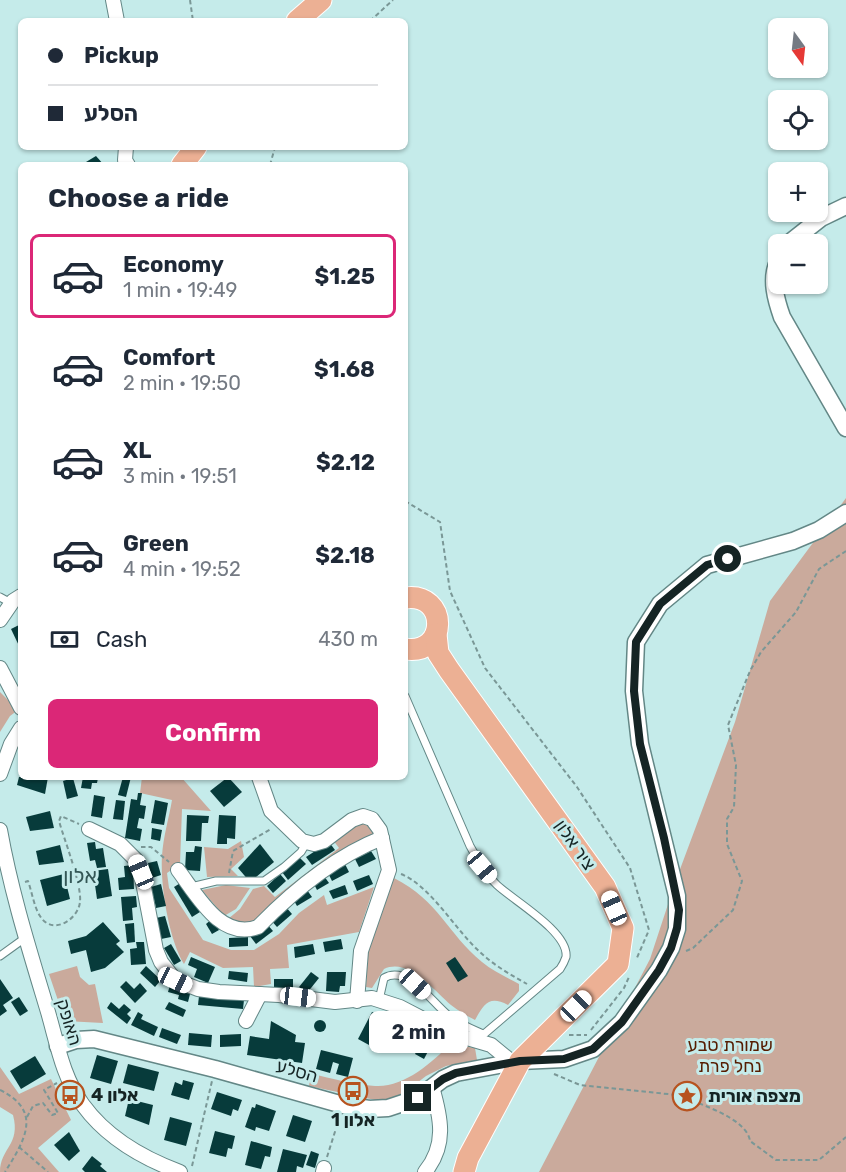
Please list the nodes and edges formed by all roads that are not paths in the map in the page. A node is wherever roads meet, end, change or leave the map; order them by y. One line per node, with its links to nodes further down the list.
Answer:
1 (113, 0): 3 (street)
2 (321, 0): 4 (main road)
3 (116, 18)
4 (300, 18)
5 (846, 206): 6 (street)
6 (801, 234)
7 (775, 294): 8 (street)
8 (846, 428)
9 (846, 513): 37 (street, הסלע)
10 (408, 597): 13 (main road, ציר אלון)
11 (11, 599): 12 (street)
12 (0, 620)
13 (436, 634): 14 (main road); 16 (main road, ציר אלון)
14 (409, 650): 16 (main road, ציר אלון)
15 (0, 668): 17 (street)
16 (449, 670): 37 (main road, ציר אלון)
17 (18, 702)
18 (408, 703): 35 (lane)
19 (18, 733): 20 (street)
20 (0, 774)
21 (260, 780): 25 (street)
22 (89, 829): 31 (street)
23 (0, 830): 26 (street, האופק)
24 (382, 838): 25 (street); 28 (street); 32 (street)
25 (307, 842): 28 (lane)
26 (1, 847): 29 (street, האופק)
27 (178, 870): 28 (street)
28 (191, 887)
29 (25, 938): 30 (lane); 36 (street, האופק)
30 (0, 956)
31 (260, 994): 32 (street); 34 (street)
32 (357, 1000): 33 (street)
33 (379, 1000): 35 (street); 35 (lane)
34 (246, 1021)
35 (479, 1038): 37 (street)
36 (58, 1046): 38 (street, הסלע); 40 (street, האופק)
37 (517, 1062): 38 (street, הסלע); 41 (main road, ציר אלון)
38 (432, 1087): 39 (street)
39 (428, 1170)
40 (180, 1172)
41 (464, 1172)

